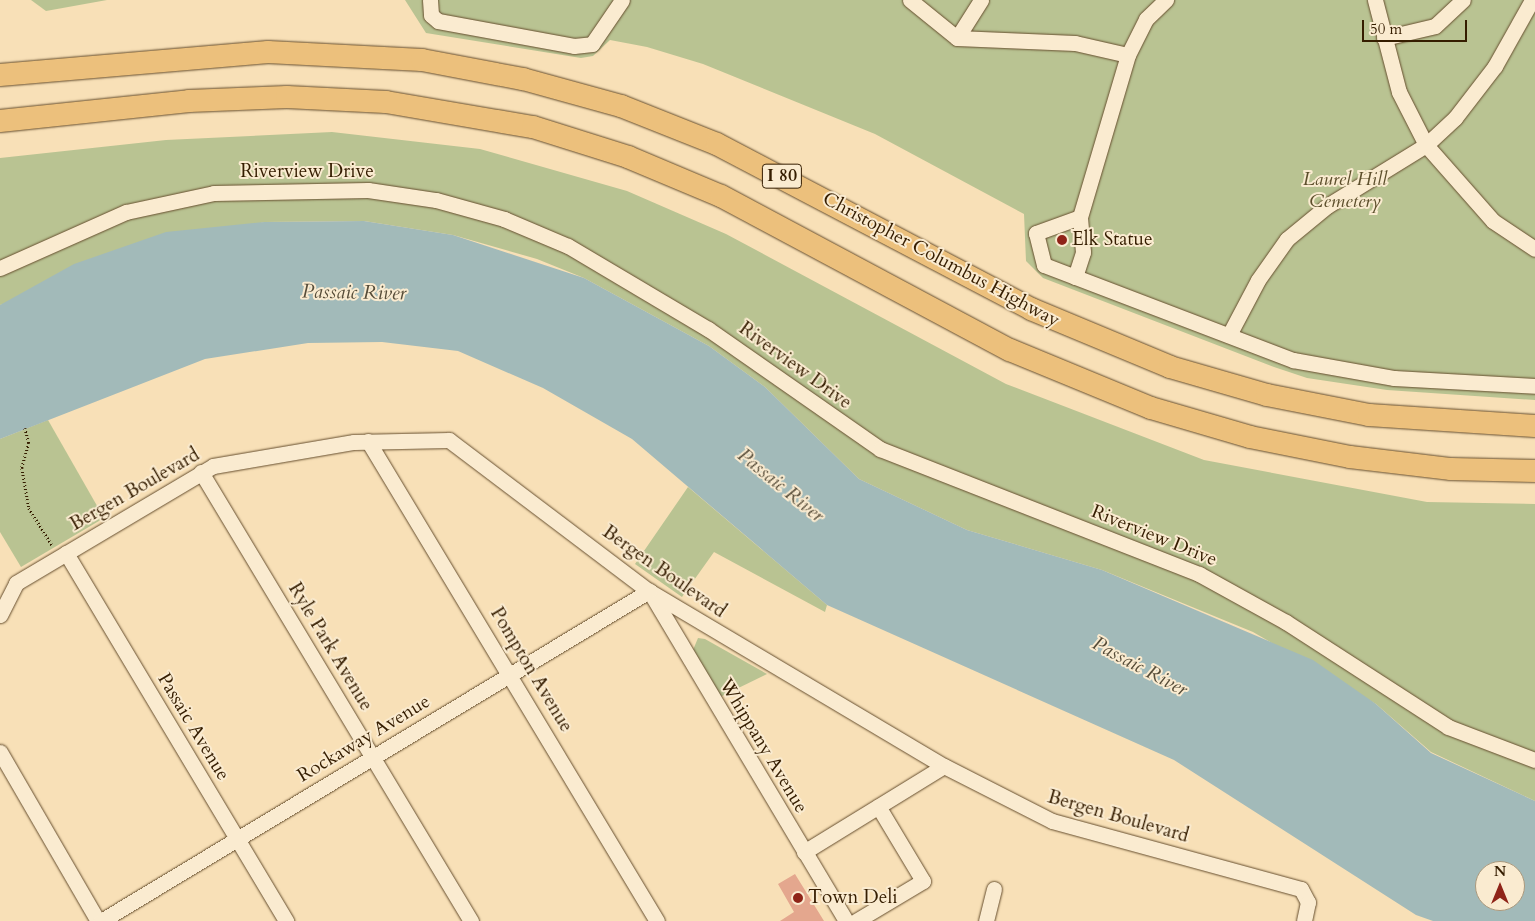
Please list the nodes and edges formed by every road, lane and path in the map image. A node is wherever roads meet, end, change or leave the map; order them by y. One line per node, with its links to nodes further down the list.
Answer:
1 (430, 0): 2 (street)
2 (622, 0)
3 (910, 0): 9 (street)
4 (981, 0): 9 (street)
5 (1166, 0): 11 (street)
6 (1375, 0): 10 (street)
7 (1463, 0): 10 (street)
8 (1532, 0): 14 (street)
9 (957, 38): 11 (street)
10 (1384, 38): 14 (street)
11 (1128, 55): 15 (street)
12 (0, 75): 21 (highway, Christopher Columbus Highway / I 80)
13 (0, 121): 24 (highway, I 80)
14 (1426, 145): 16 (street); 19 (street)
15 (1080, 217): 18 (street); 18 (street)
16 (1535, 249)
17 (0, 268): 32 (street, Riverview Drive)
18 (1075, 277): 19 (street)
19 (1229, 335): 20 (street)
20 (1535, 386)
21 (1535, 426)
22 (25, 428): 26 (path)
23 (368, 441): 25 (street, Bergen Boulevard); 27 (street, Bergen Boulevard); 29 (street, Pompton Avenue)
24 (1535, 471)
25 (201, 472): 26 (street, Bergen Boulevard); 31 (street, Ryle Park Avenue)
26 (63, 555): 28 (street, Bergen Boulevard); 35 (street, Passaic Avenue)
27 (649, 591): 29 (street, Rockaway Avenue); 33 (street, Bergen Boulevard); 36 (street, Whippany Avenue)
28 (0, 614)
29 (511, 674): 31 (street, Rockaway Avenue); 41 (street, Pompton Avenue)
30 (0, 752): 38 (street)
31 (373, 757): 35 (street, Rockaway Avenue); 40 (street, Ryle Park Avenue)
32 (1535, 760)
33 (944, 766): 34 (street); 45 (street, Bergen Boulevard)
34 (878, 806): 36 (street); 43 (street)
35 (237, 839): 38 (street, Rockaway Avenue); 39 (street, Passaic Avenue)
36 (804, 852): 42 (street, Whippany Avenue)
37 (994, 889): 44 (street)
38 (99, 921)
39 (286, 921)
40 (471, 921)
41 (657, 921)
42 (846, 921)
43 (856, 921)
44 (986, 921)
45 (1304, 921)

